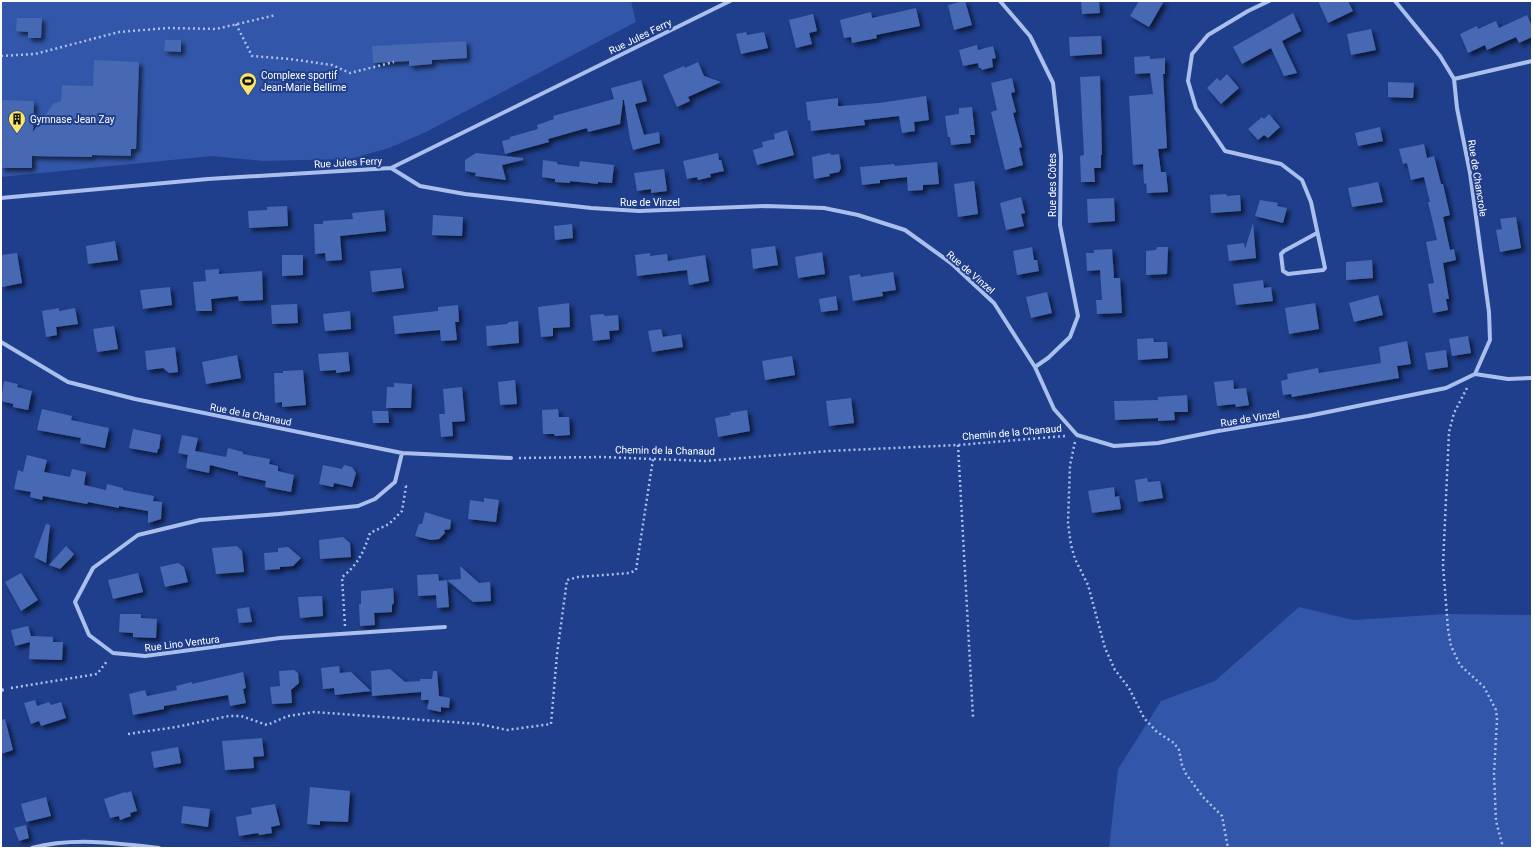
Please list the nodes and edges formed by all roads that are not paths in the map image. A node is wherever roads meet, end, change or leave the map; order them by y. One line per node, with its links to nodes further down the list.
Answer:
1 (730, 1): 7 (street, Rue Jules Ferry)
2 (1000, 1): 11 (street, Rue des Côtes)
3 (1269, 1): 9 (street)
4 (1395, 1): 6 (street, Rue de Chancrole)
5 (1532, 61): 6 (street)
6 (1454, 79): 12 (street, Rue de Chancrole)
7 (391, 168): 8 (street, Rue Jules Ferry); 11 (street, Rue de Vinzel)
8 (1, 198)
9 (1317, 233): 9 (street)
10 (1, 342): 14 (street, Rue de la Chanaud)
11 (1035, 367): 12 (street, Rue de Vinzel)
12 (1475, 374): 13 (street)
13 (1532, 378)
14 (402, 453): 15 (street, Rue de la Chanaud); 16 (street, Rue Lino Ventura)
15 (511, 458)
16 (445, 627)
17 (32, 848): 18 (street)
18 (159, 848)

